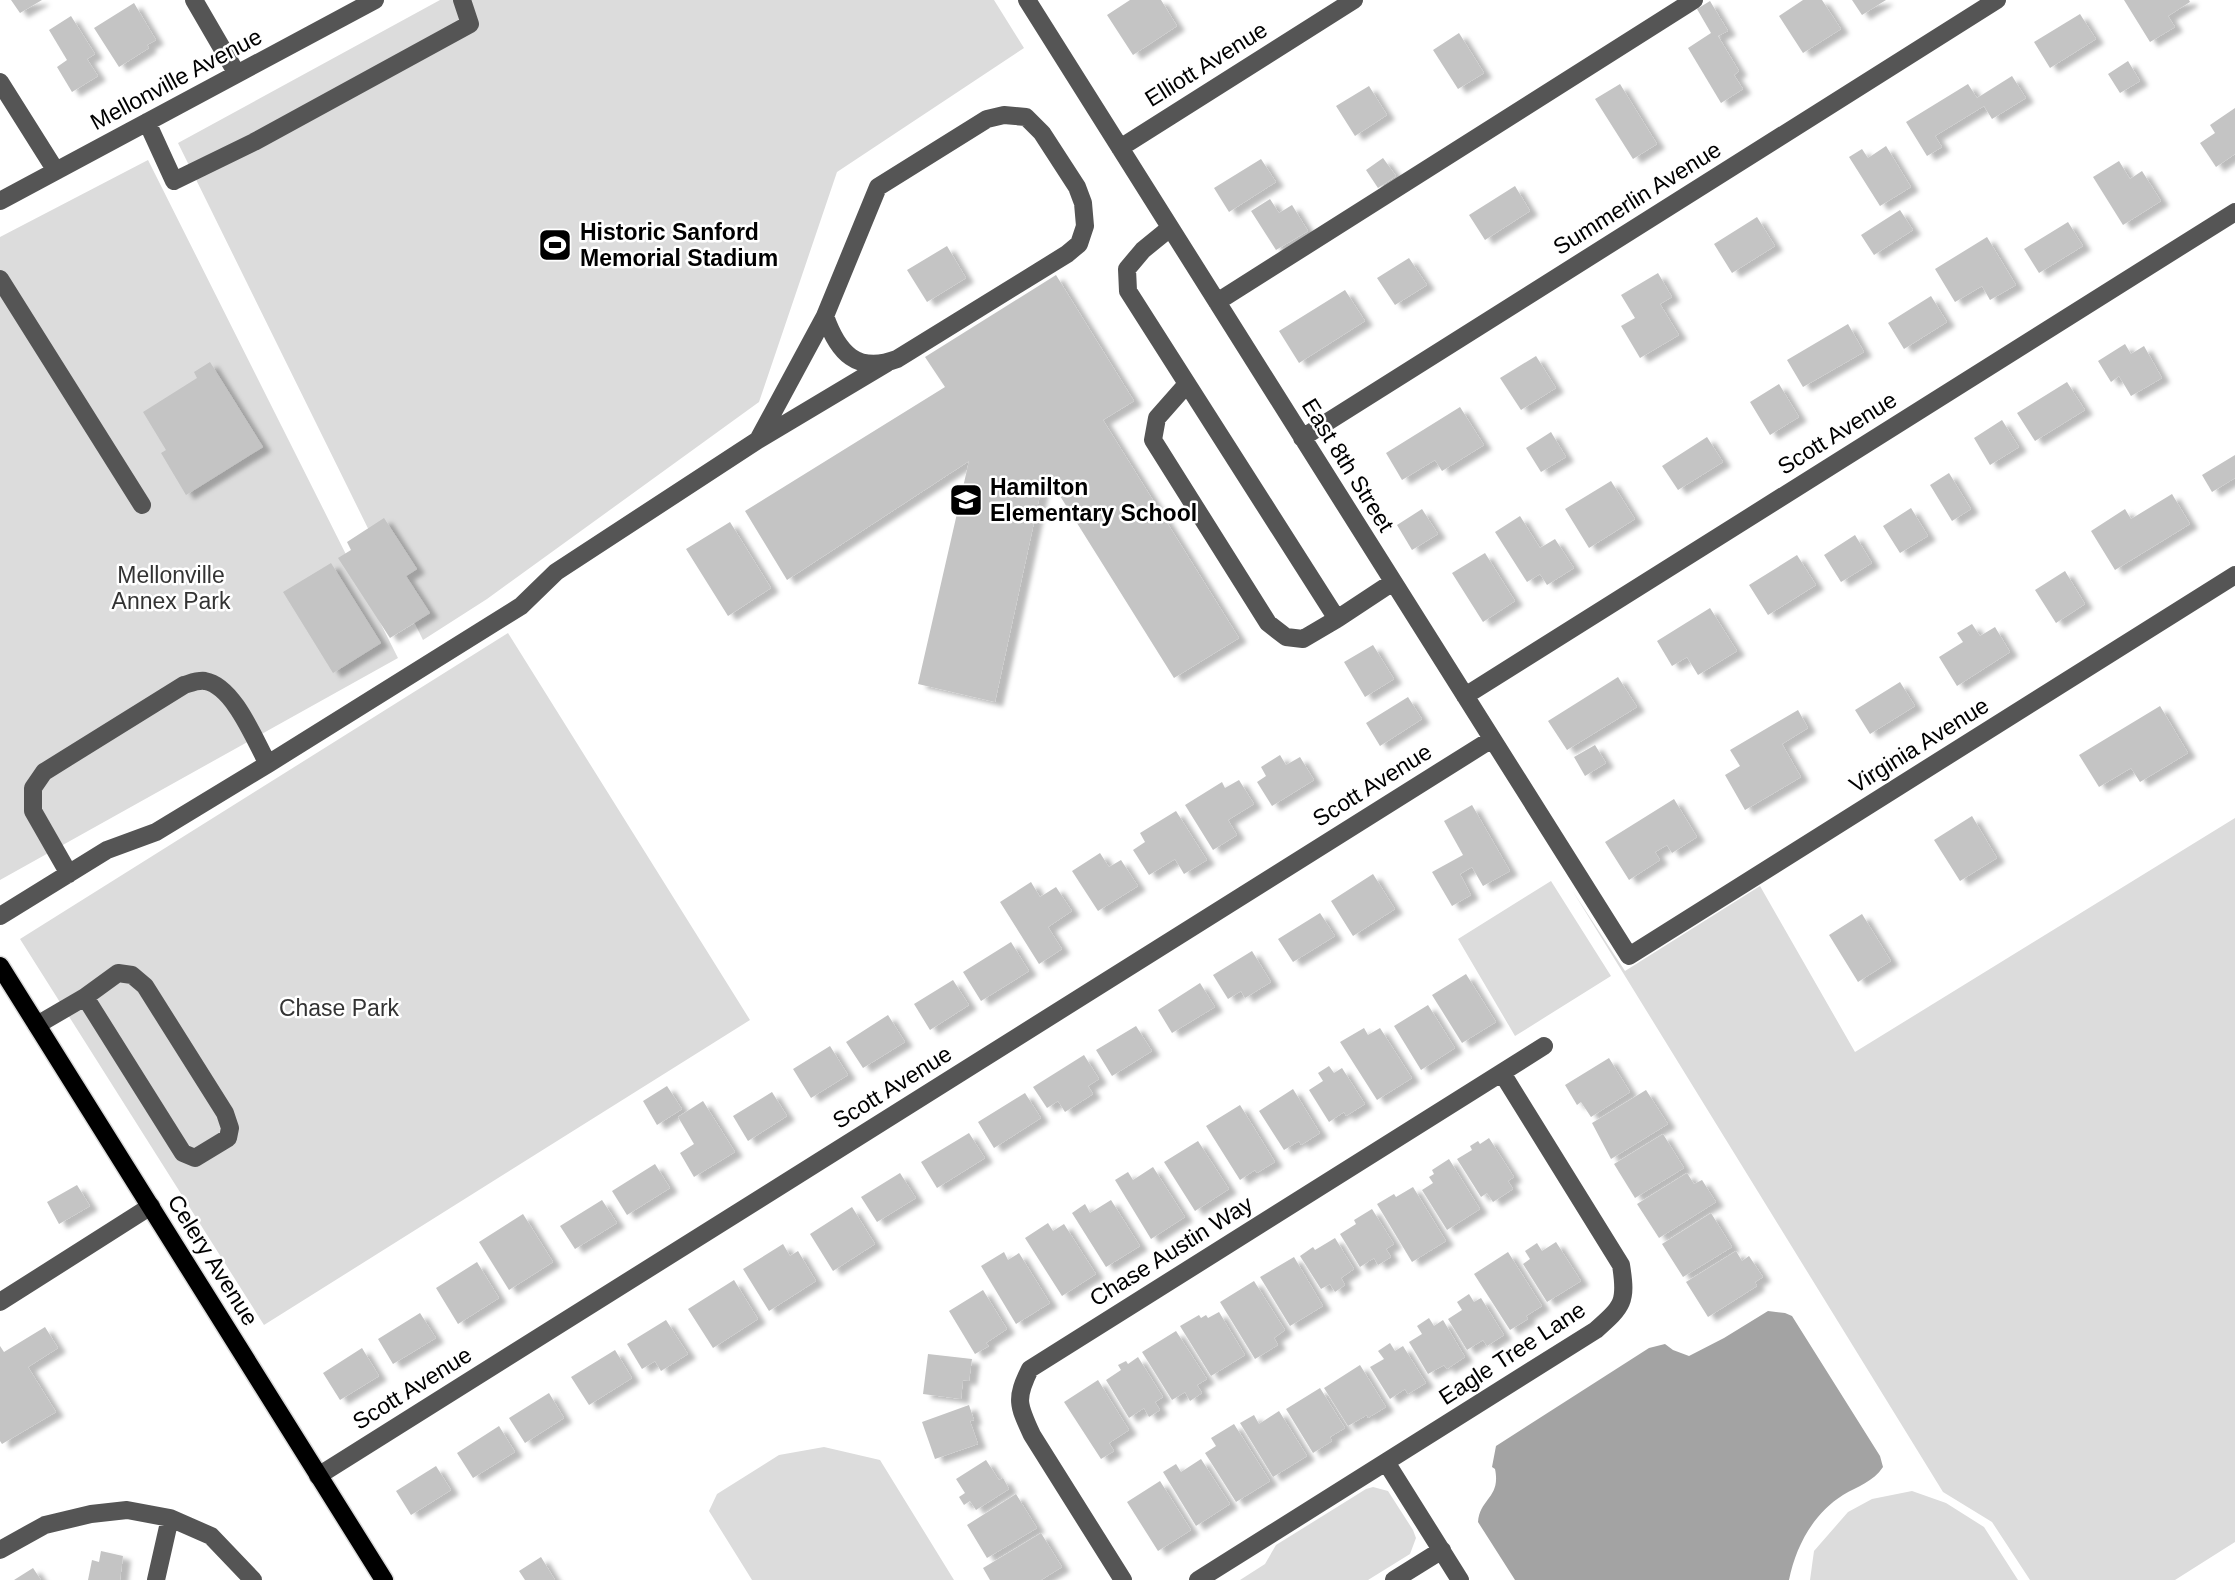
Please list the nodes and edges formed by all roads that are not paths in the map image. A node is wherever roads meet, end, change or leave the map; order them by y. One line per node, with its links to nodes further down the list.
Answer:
1 (194, 0): 8 (street)
2 (375, 0): 8 (street, Mellonville Avenue)
3 (462, 0): 10 (street)
4 (1027, 0): 11 (street, East 8th Street)
5 (1354, 0): 11 (street, Elliott Avenue)
6 (1694, 0): 17 (street)
7 (1997, 0): 21 (street, Summerlin Avenue)
8 (237, 74): 10 (street, Mellonville Avenue)
9 (0, 82): 12 (street)
10 (147, 122): 12 (street, Mellonville Avenue)
11 (1120, 148): 15 (street, East 8th Street)
12 (56, 171): 13 (street, Mellonville Avenue)
13 (0, 201)
14 (2235, 212): 27 (street, Scott Avenue)
15 (1170, 228): 17 (street, East 8th Street); 20 (street)
16 (0, 279): 23 (street)
17 (1217, 302): 21 (street, East 8th Street)
18 (825, 316): 19 (street); 19 (street); 22 (street)
19 (888, 362): 22 (street)
20 (1187, 384): 26 (street); 26 (street)
21 (1302, 438): 25 (street, East 8th Street)
22 (758, 440): 29 (street)
23 (142, 505)
24 (2235, 575): 32 (street, Virginia Avenue)
25 (1393, 582): 26 (street); 27 (street, East 8th Street)
26 (1337, 620)
27 (1465, 696): 28 (street, East 8th Street)
28 (1492, 739): 32 (street, East 8th Street); 41 (street, Scott Avenue)
29 (268, 764): 30 (street); 30 (street)
30 (69, 874): 31 (street)
31 (0, 916)
32 (1629, 956)
33 (0, 966): 35 (main road, Celery Avenue)
34 (85, 997): 34 (street); 35 (street)
35 (37, 1025): 38 (main road, Celery Avenue)
36 (1544, 1046): 37 (street, Chase Austin Way)
37 (1502, 1073): 40 (street, Eagle Tree Lane); 48 (street, Chase Austin Way)
38 (150, 1206): 39 (street); 41 (main road, Celery Avenue)
39 (0, 1302)
40 (1386, 1462): 44 (street); 49 (street, Eagle Tree Lane)
41 (318, 1476): 47 (main road, Celery Avenue)
42 (170, 1518): 43 (street); 45 (street); 46 (street)
43 (0, 1550)
44 (1442, 1550): 50 (street); 51 (street)
45 (156, 1580)
46 (253, 1580)
47 (384, 1580)
48 (1124, 1580)
49 (1198, 1580)
50 (1394, 1580)
51 (1461, 1580)

